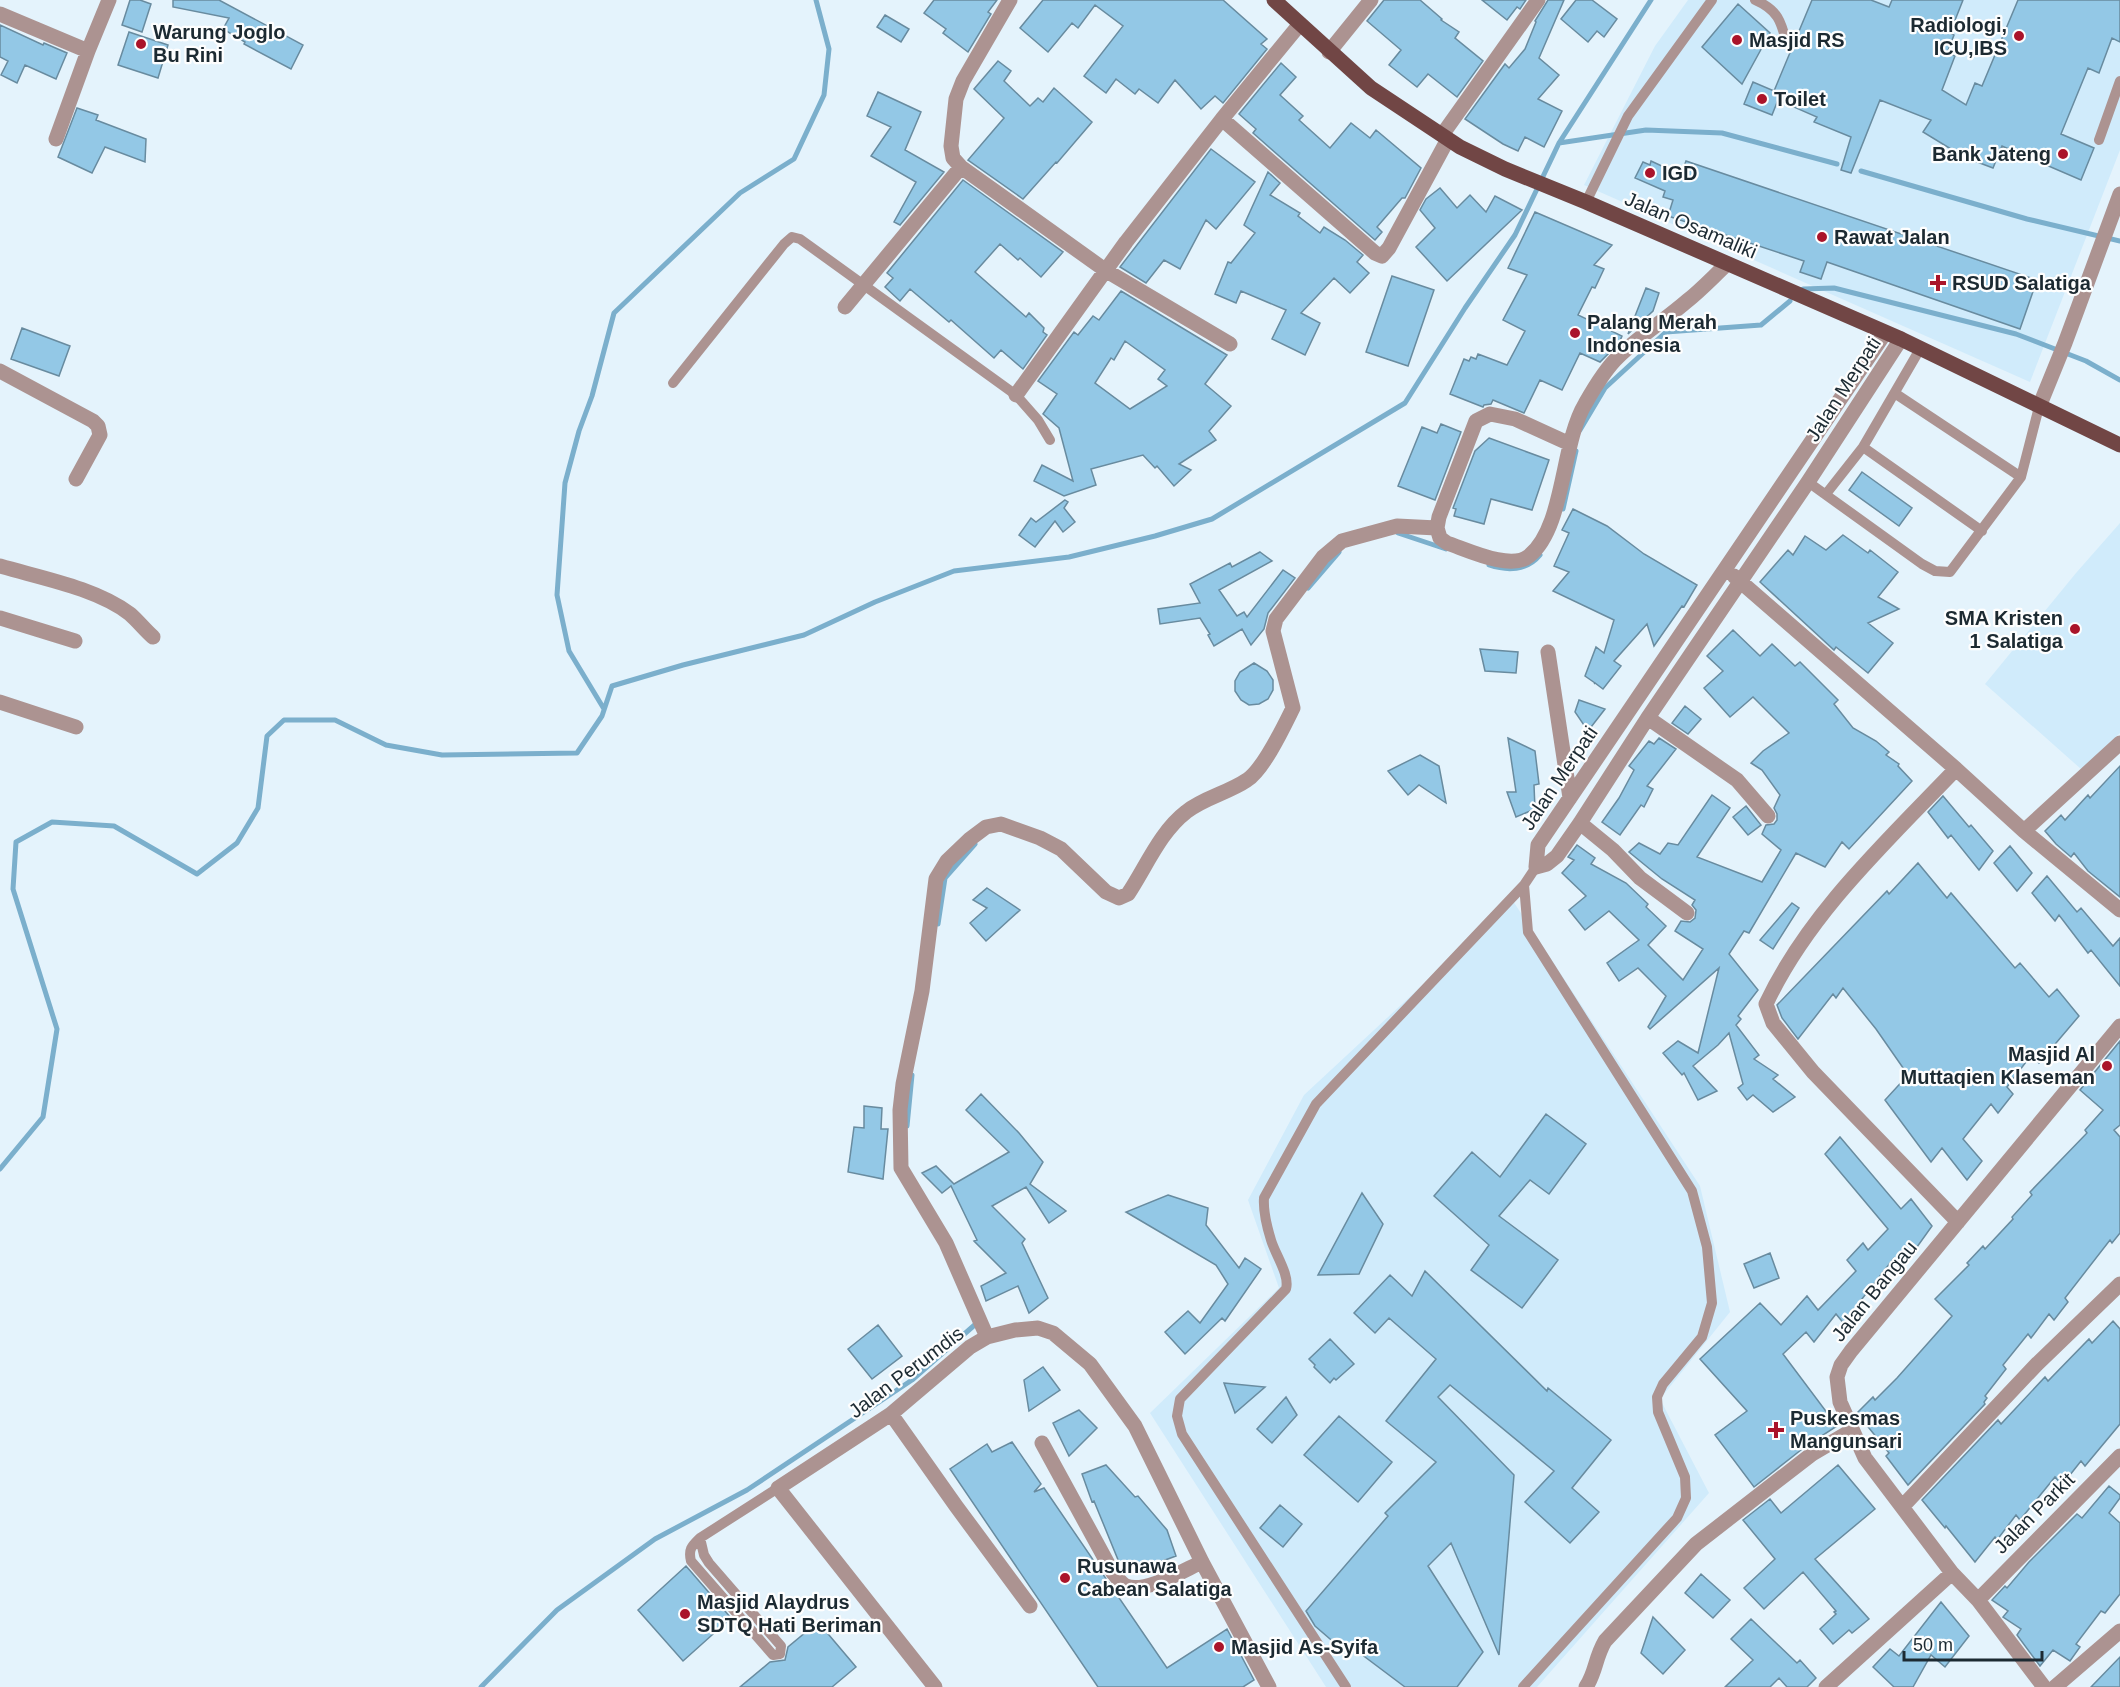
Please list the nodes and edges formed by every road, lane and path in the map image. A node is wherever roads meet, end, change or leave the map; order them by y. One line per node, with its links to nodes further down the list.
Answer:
1 (109, 0): 11 (street)
2 (1011, 0): 18 (street)
3 (1274, 0): 9 (main road, Jalan Osamaliki)
4 (1371, 0): 12 (street)
5 (1538, 0): 15 (street)
6 (1712, 0): 20 (lane)
7 (1755, 0): 10 (lane)
8 (0, 14): 11 (street)
9 (1300, 24): 12 (main road, Jalan Osamaliki); 14 (street)
10 (1787, 44)
11 (88, 51): 16 (street)
12 (1329, 52): 15 (main road, Jalan Osamaliki)
13 (2120, 81): 17 (lane)
14 (1222, 119): 15 (street); 22 (street)
15 (1445, 137): 20 (main road, Jalan Osamaliki)
16 (56, 139)
17 (2099, 140)
18 (961, 167): 22 (street); 23 (street)
19 (2120, 194): 33 (street)
20 (1586, 202): 21 (main road, Jalan Osamaliki)
21 (1727, 264): 25 (main road, Jalan Osamaliki); 35 (street)
22 (1105, 270): 27 (street); 32 (street)
23 (864, 283): 24 (street); 30 (lane); 32 (lane)
24 (845, 307)
25 (1885, 333): 26 (main road, Jalan Osamaliki); 45 (street, Jalan Merpati)
26 (1901, 339): 28 (main road, Jalan Osamaliki); 40 (street, Jalan Merpati)
27 (1230, 344)
28 (1920, 350): 31 (lane); 33 (main road, Jalan Osamaliki)
29 (0, 371): 39 (street)
30 (673, 383)
31 (1896, 394): 37 (lane); 38 (lane)
32 (1016, 395): 34 (lane)
33 (2039, 407): 36 (main road, Jalan Osamaliki); 38 (lane)
34 (1050, 440)
35 (1570, 444): 42 (street); 42 (street)
36 (2120, 445)
37 (1863, 447): 41 (lane); 43 (lane)
38 (2021, 477): 43 (lane)
39 (76, 479)
40 (1808, 482): 41 (lane); 46 (street, Jalan Merpati)
41 (1826, 494): 43 (lane)
42 (1437, 528): 67 (street)
43 (1982, 531)
44 (0, 566): 48 (street)
45 (1726, 570): 46 (street); 56 (street, Jalan Merpati)
46 (1740, 581): 52 (street, Jalan Merpati); 55 (street)
47 (0, 618): 49 (street)
48 (153, 637)
49 (75, 641)
50 (1548, 652): 56 (street)
51 (0, 702): 53 (street)
52 (1648, 718): 57 (street); 58 (street, Jalan Merpati)
53 (76, 727)
54 (2116, 752): 59 (street)
55 (1956, 769): 59 (street); 65 (street)
56 (1570, 798): 60 (street, Jalan Merpati)
57 (1768, 816)
58 (1580, 824): 60 (street, Jalan Merpati); 63 (street)
59 (2024, 831): 62 (street)
60 (1536, 867): 61 (lane)
61 (1524, 885): 82 (lane); 83 (lane)
62 (2120, 910)
63 (1687, 913)
64 (2120, 1026): 65 (street, Jalan Bangau)
65 (1958, 1222): 69 (street, Jalan Bangau)
66 (2118, 1290): 73 (street)
67 (982, 1325): 68 (street, Jalan Perumdis); 75 (street, Jalan Perumdis)
68 (891, 1413): 72 (street, Jalan Perumdis); 78 (street)
69 (1851, 1431): 73 (street, Jalan Bangau); 84 (street)
70 (1042, 1443): 75 (street)
71 (2120, 1456): 77 (street, Jalan Parkit)
72 (778, 1488): 74 (lane); 80 (street)
73 (1902, 1506): 76 (street, Jalan Bangau)
74 (700, 1538): 74 (lane)
75 (1202, 1562): 81 (street, Jalan Perumdis)
76 (1952, 1573): 77 (street, Jalan Bangau); 85 (street)
77 (1978, 1600): 86 (street, Jalan Bangau)
78 (1030, 1606)
79 (2120, 1631): 87 (street)
80 (935, 1687)
81 (1269, 1687)
82 (1346, 1687)
83 (1523, 1687)
84 (1586, 1687)
85 (1826, 1687)
86 (2044, 1687)
87 (2055, 1687)

